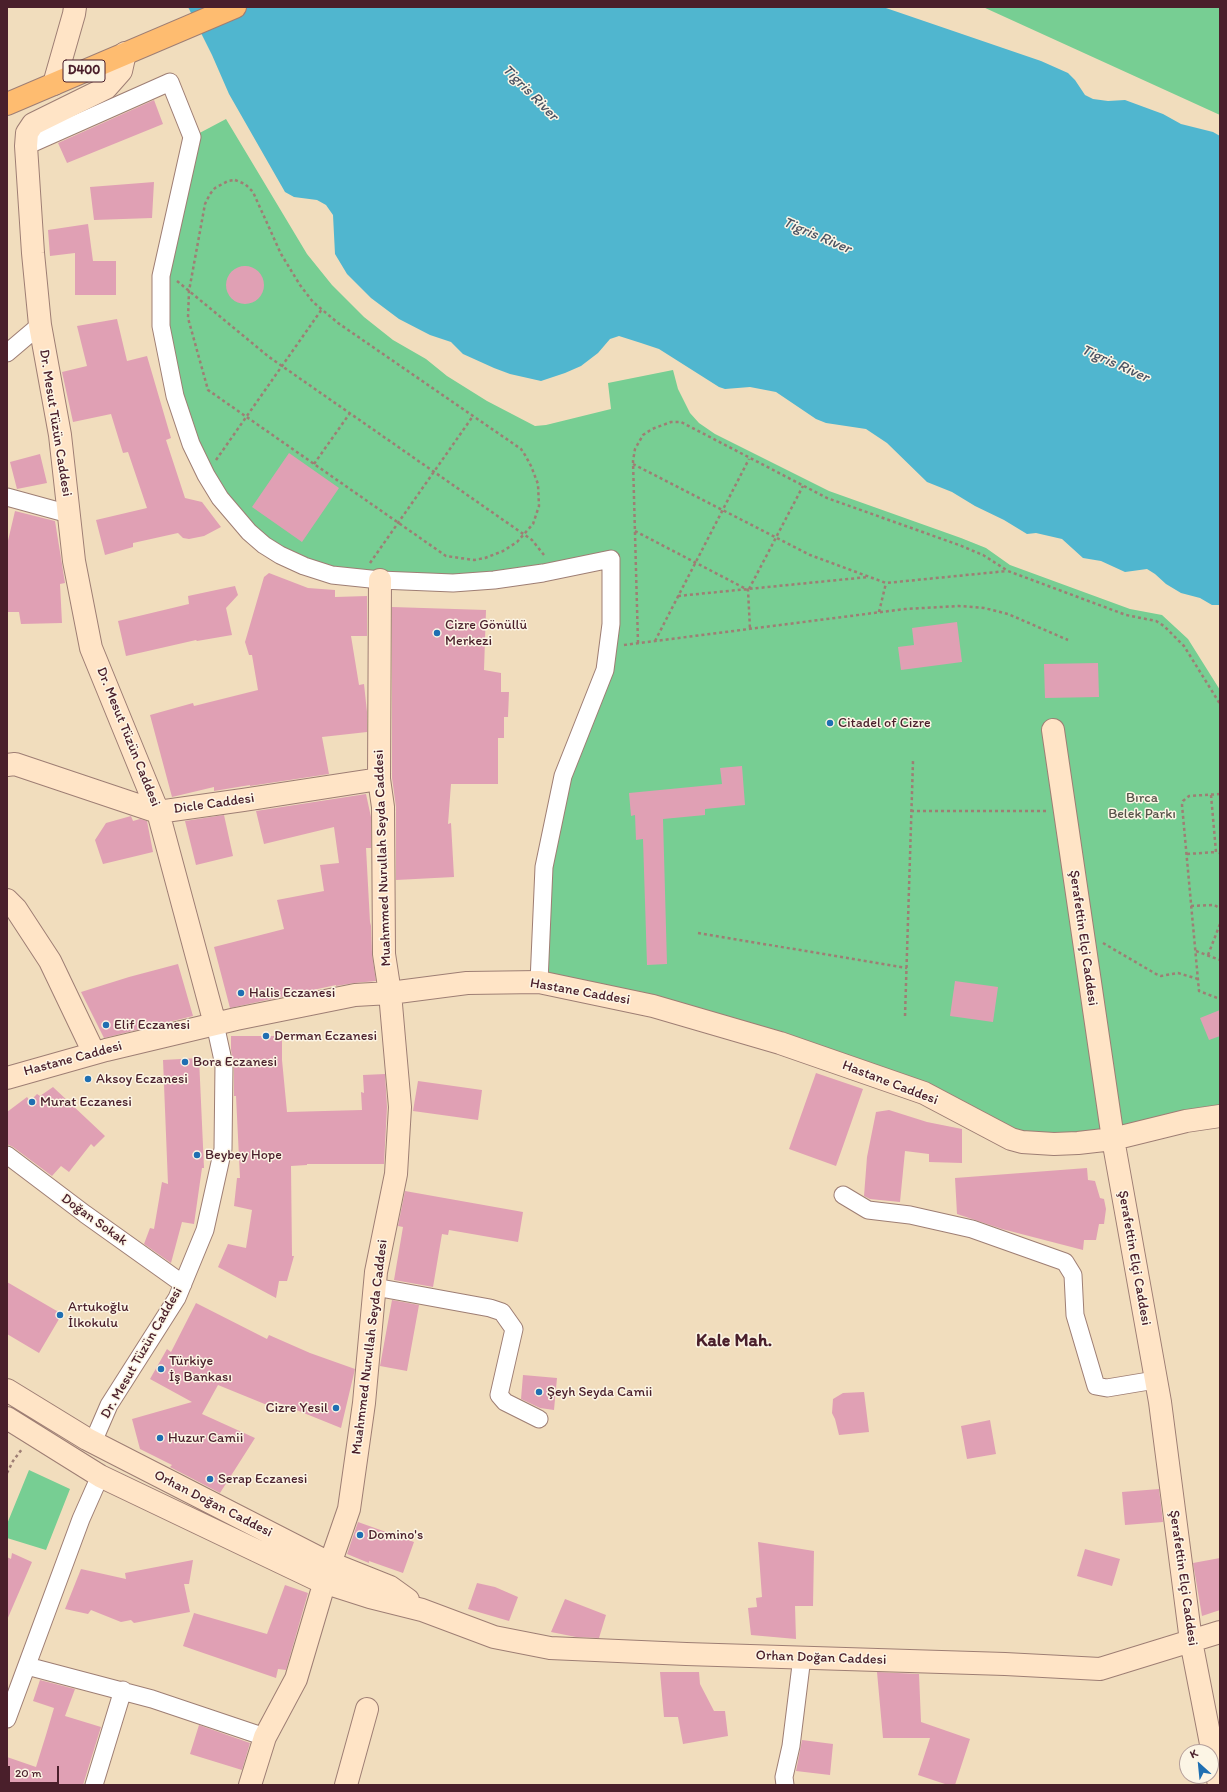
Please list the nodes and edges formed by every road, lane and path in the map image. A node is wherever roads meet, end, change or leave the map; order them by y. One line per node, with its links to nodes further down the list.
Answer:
1 (75, 7): 4 (street)
2 (235, 7): 3 (main road, D400)
3 (125, 52): 4 (main road, D400); 6 (street, Dr. Mesut Tüzün Caddesi)
4 (54, 84): 5 (main road, D400)
5 (7, 104)
6 (26, 146): 7 (street); 10 (street, Dr. Mesut Tüzün Caddesi)
7 (162, 269): 8 (path); 20 (street)
8 (189, 291): 9 (path); 12 (path); 15 (path)
9 (322, 309): 12 (path); 14 (path)
10 (40, 325): 11 (street); 24 (street, Dr. Mesut Tüzün Caddesi)
11 (7, 353)
12 (282, 366): 13 (path); 15 (path)
13 (350, 413): 17 (path); 19 (path)
14 (473, 416): 19 (path); 27 (path)
15 (246, 417): 17 (path); 20 (path)
16 (749, 459): 18 (path); 21 (path); 23 (path)
17 (314, 464): 25 (path)
18 (633, 464): 23 (path); 26 (path)
19 (434, 472): 25 (path); 27 (path)
20 (206, 475): 33 (street)
21 (803, 486): 28 (path); 31 (path)
22 (7, 497): 24 (street)
23 (722, 510): 28 (path); 29 (path)
24 (69, 514): 52 (street, Dr. Mesut Tüzün Caddesi)
25 (398, 522): 27 (path); 33 (path)
26 (635, 531): 29 (path); 41 (path)
27 (524, 534): 30 (path)
28 (776, 538): 32 (path); 35 (path)
29 (695, 562): 35 (path); 36 (path)
30 (555, 571): 33 (street); 42 (street)
31 (1008, 571): 34 (path); 43 (path)
32 (870, 577): 34 (path); 35 (path)
33 (370, 579): 47 (street, Muahmmed Nurullah Seyda Caddesi)
34 (886, 583): 37 (path)
35 (748, 590): 36 (path); 38 (path)
36 (678, 596): 40 (path)
37 (878, 612): 38 (path); 39 (path)
38 (750, 629): 40 (path)
39 (1068, 640)
40 (655, 641): 41 (path)
41 (638, 643): 42 (path)
42 (608, 647): 67 (street)
43 (1220, 704)
44 (1052, 730): 51 (street, Şerafettin Elçi Caddesi)
45 (913, 761): 50 (path)
46 (7, 765): 52 (street, Dicle Caddesi)
47 (379, 779): 52 (street, Dicle Caddesi); 68 (street, Muahmmed Nurullah Seyda Caddesi)
48 (1220, 794): 49 (path)
49 (1211, 795): 53 (path); 55 (path)
50 (911, 811): 51 (path); 65 (path)
51 (1065, 811): 60 (street, Şerafettin Elçi Caddesi)
52 (158, 812): 71 (street, Dr. Mesut Tüzün Caddesi)
53 (1216, 852): 54 (path); 55 (path)
54 (1220, 853)
55 (1186, 854): 57 (path)
56 (7, 900): 72 (street)
57 (1191, 906): 58 (path); 62 (path)
58 (1220, 908)
59 (1220, 924): 63 (path)
60 (1082, 931): 66 (path); 75 (street, Şerafettin Elçi Caddesi)
61 (698, 933): 65 (path)
62 (1196, 951): 63 (path); 66 (path)
63 (1208, 955): 64 (path)
64 (1220, 960)
65 (907, 968): 70 (path)
66 (1198, 979): 69 (path)
67 (539, 982): 68 (street, Hastane Caddesi); 75 (street, Hastane Caddesi)
68 (390, 993): 71 (street, Hastane Caddesi); 79 (street, Muahmmed Nurullah Seyda Caddesi)
69 (1220, 999)
70 (905, 1016)
71 (215, 1024): 72 (street, Hastane Caddesi); 78 (street, Dr. Mesut Tüzün Caddesi)
72 (94, 1053): 73 (street, Hastane Caddesi)
73 (7, 1078)
74 (1220, 1116): 75 (street, Hastane Caddesi)
75 (1113, 1139): 80 (street, Şerafettin Elçi Caddesi)
76 (7, 1155): 78 (street, Doğan Sokak)
77 (843, 1195): 80 (street)
78 (183, 1284): 85 (street, Dr. Mesut Tüzün Caddesi)
79 (375, 1286): 83 (street); 88 (street, Muahmmed Nurullah Seyda Caddesi)
80 (1155, 1380): 90 (street, Şerafettin Elçi Caddesi)
81 (7, 1390): 85 (street, Orhan Doğan Caddesi)
82 (7, 1418): 84 (street, Orhan Doğan Caddesi)
83 (539, 1418)
84 (34, 1434): 86 (path); 87 (street, Orhan Doğan Caddesi)
85 (93, 1442): 87 (street); 88 (street, Orhan Doğan Caddesi)
86 (7, 1473)
87 (100, 1476): 88 (street, Orhan Doğan Caddesi); 92 (street)
88 (328, 1573): 91 (street, Orhan Doğan Caddesi); 96 (street, Muahmmed Nurullah Seyda Caddesi)
89 (1220, 1632): 90 (street, Orhan Doğan Caddesi)
90 (1190, 1640): 91 (street, Orhan Doğan Caddesi); 101 (street, Şerafettin Elçi Caddesi)
91 (802, 1657): 100 (street)
92 (27, 1666): 93 (street); 95 (street)
93 (123, 1690): 96 (street); 97 (street)
94 (367, 1709): 99 (street)
95 (7, 1719)
96 (265, 1738): 98 (street, Muahmmed Nurullah Seyda Caddesi)
97 (94, 1785)
98 (250, 1785)
99 (346, 1785)
100 (785, 1785)
101 (1219, 1785)

